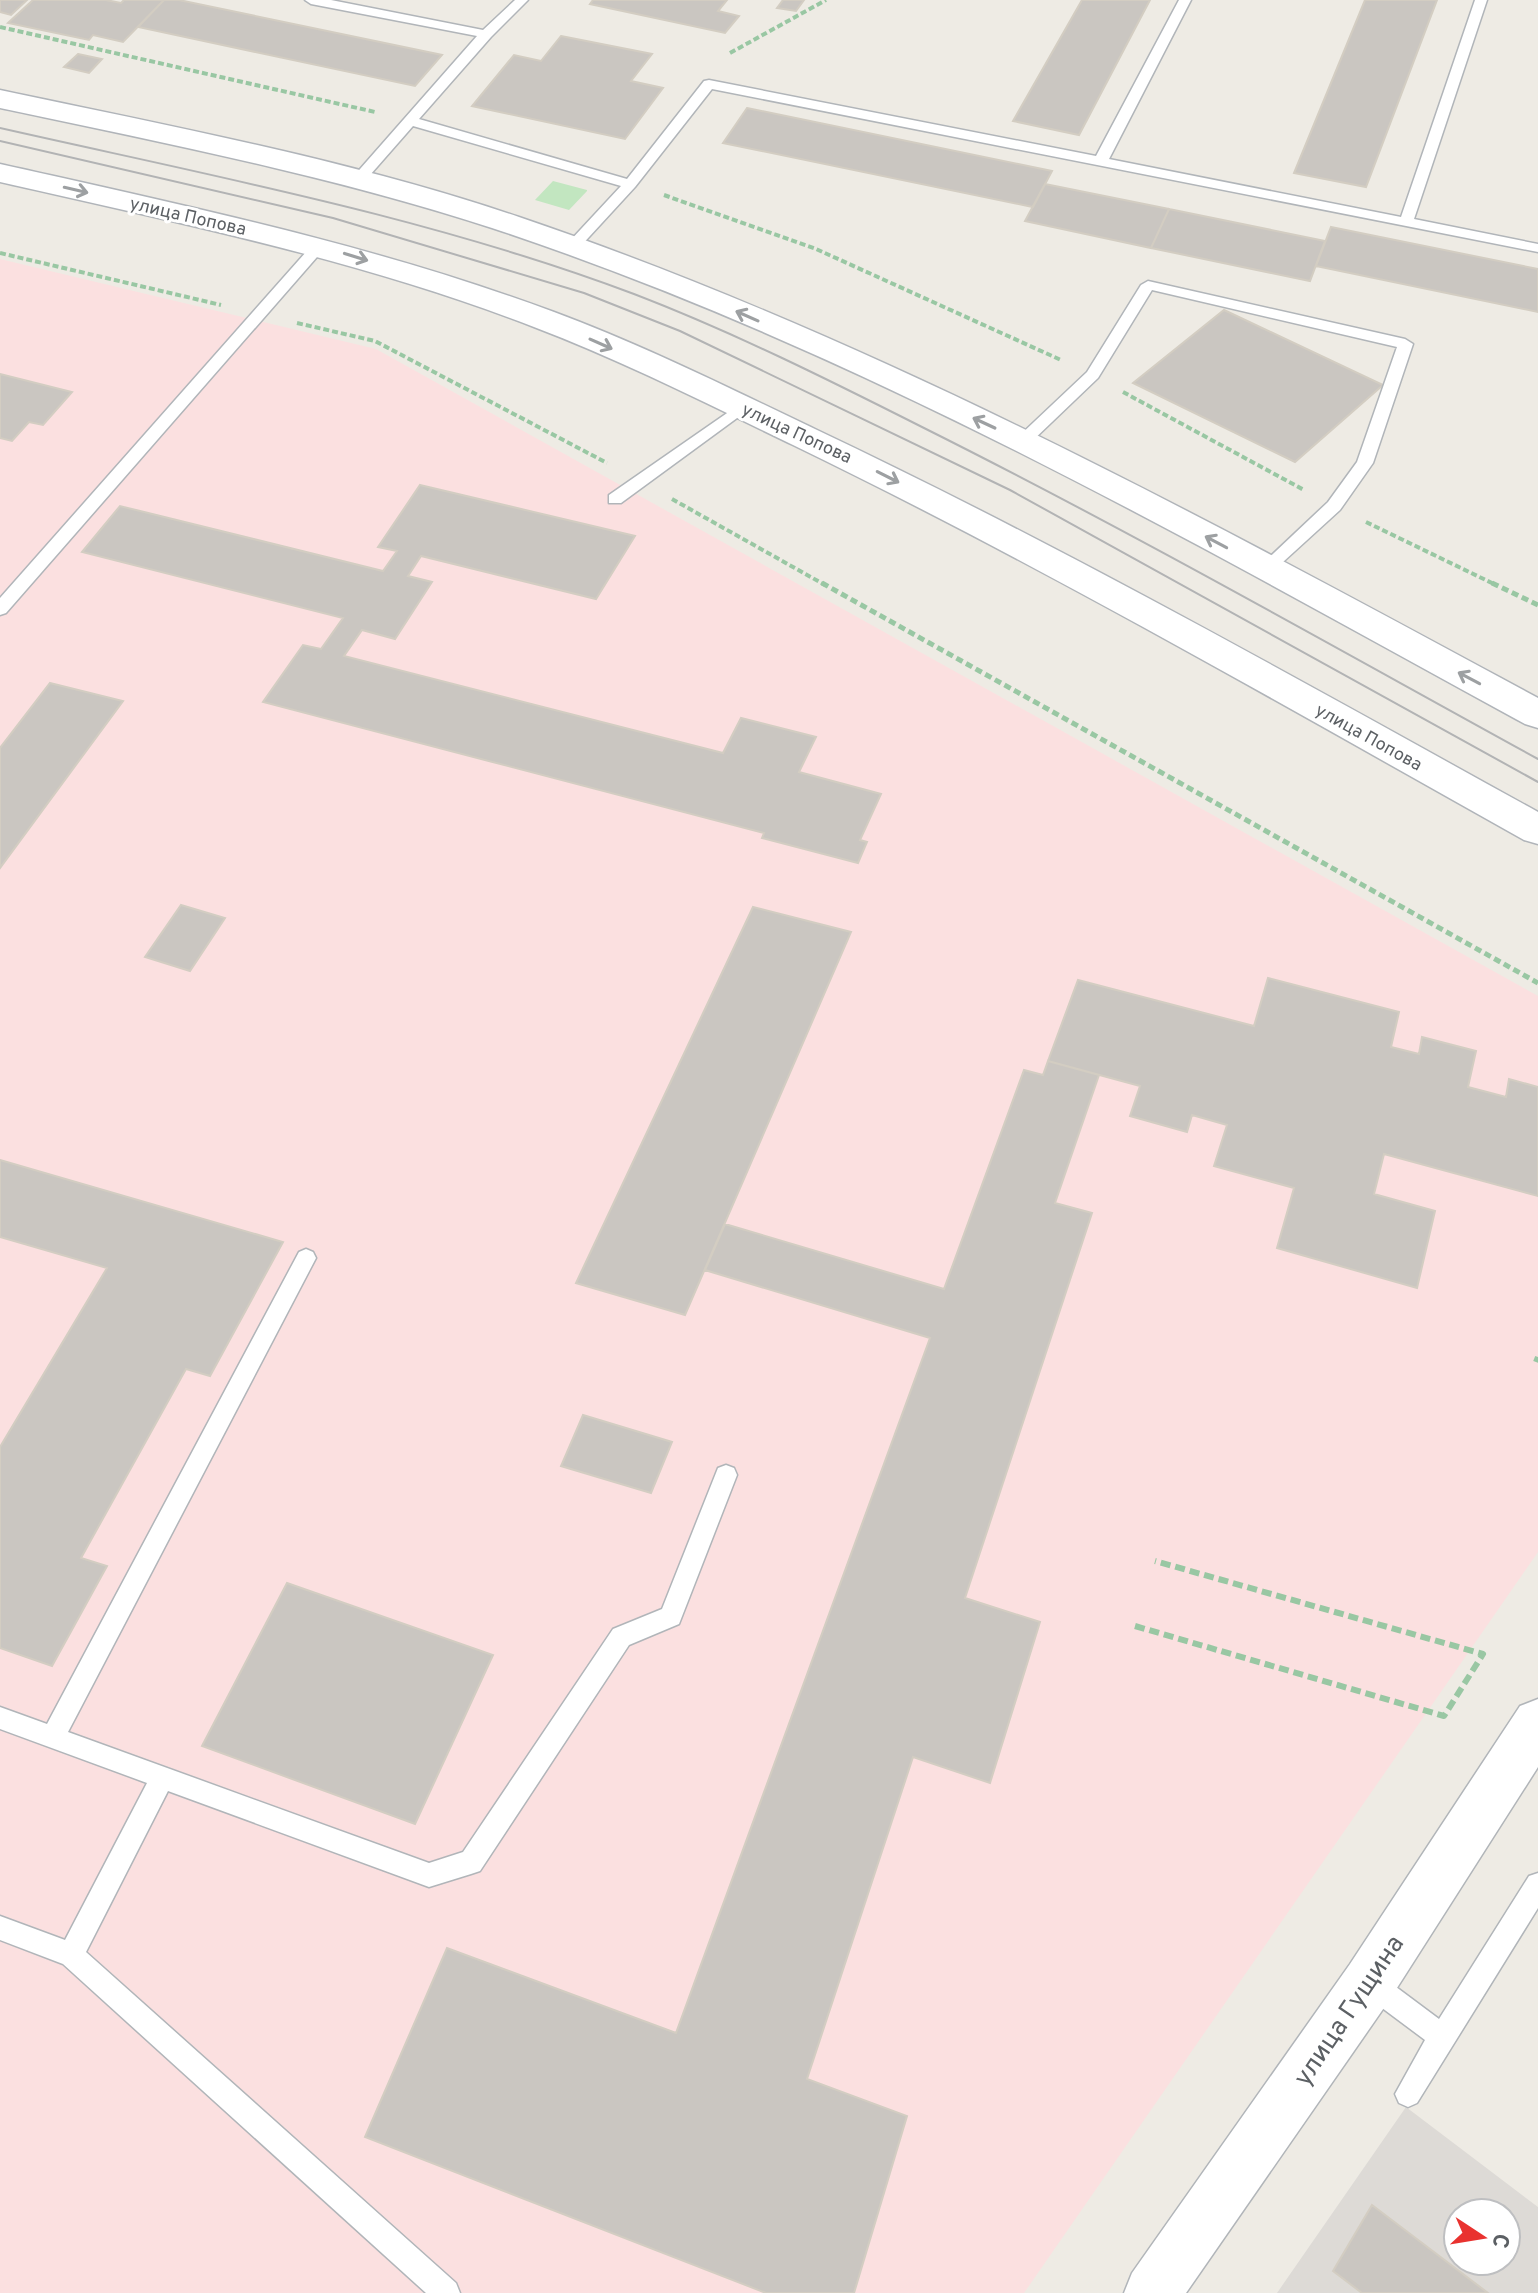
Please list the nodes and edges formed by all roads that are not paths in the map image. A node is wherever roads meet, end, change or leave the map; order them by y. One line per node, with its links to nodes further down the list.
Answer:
1 (311, 0): 5 (lane)
2 (522, 0): 5 (lane)
3 (1185, 0): 8 (lane)
4 (1481, 0): 12 (lane)
5 (486, 34): 7 (lane)
6 (0, 99): 10 (main road)
7 (408, 120): 10 (lane); 11 (lane)
8 (1100, 163): 11 (lane); 12 (lane)
9 (0, 173): 13 (main road, улица Попова, one-way to 13)
10 (358, 180): 14 (main road)
11 (630, 184): 14 (lane)
12 (1407, 220): 15 (lane)
13 (319, 246): 16 (main road, улица Попова, one-way to 16); 20 (lane)
14 (573, 246): 17 (main road, one-way to 14)
15 (1538, 248)
16 (743, 407): 18 (lane); 22 (main road, улица Попова, one-way to 22)
17 (1023, 441): 19 (main road, one-way to 17); 19 (lane)
18 (615, 499)
19 (1266, 568): 21 (main road, one-way to 19)
20 (0, 609)
21 (1538, 715)
22 (1538, 830)
23 (306, 1258): 27 (lane)
24 (726, 1475): 28 (lane)
25 (0, 1718): 27 (lane)
26 (1538, 1723): 32 (street, улица Гущина)
27 (53, 1737): 28 (lane)
28 (162, 1778): 31 (lane)
29 (1538, 1885): 33 (lane)
30 (0, 1928): 31 (lane)
31 (71, 1955): 35 (lane)
32 (1369, 1983): 33 (lane); 36 (street, улица Гущина)
33 (1442, 2037): 34 (lane)
34 (1408, 2094)
35 (446, 2293)
36 (1152, 2293)

